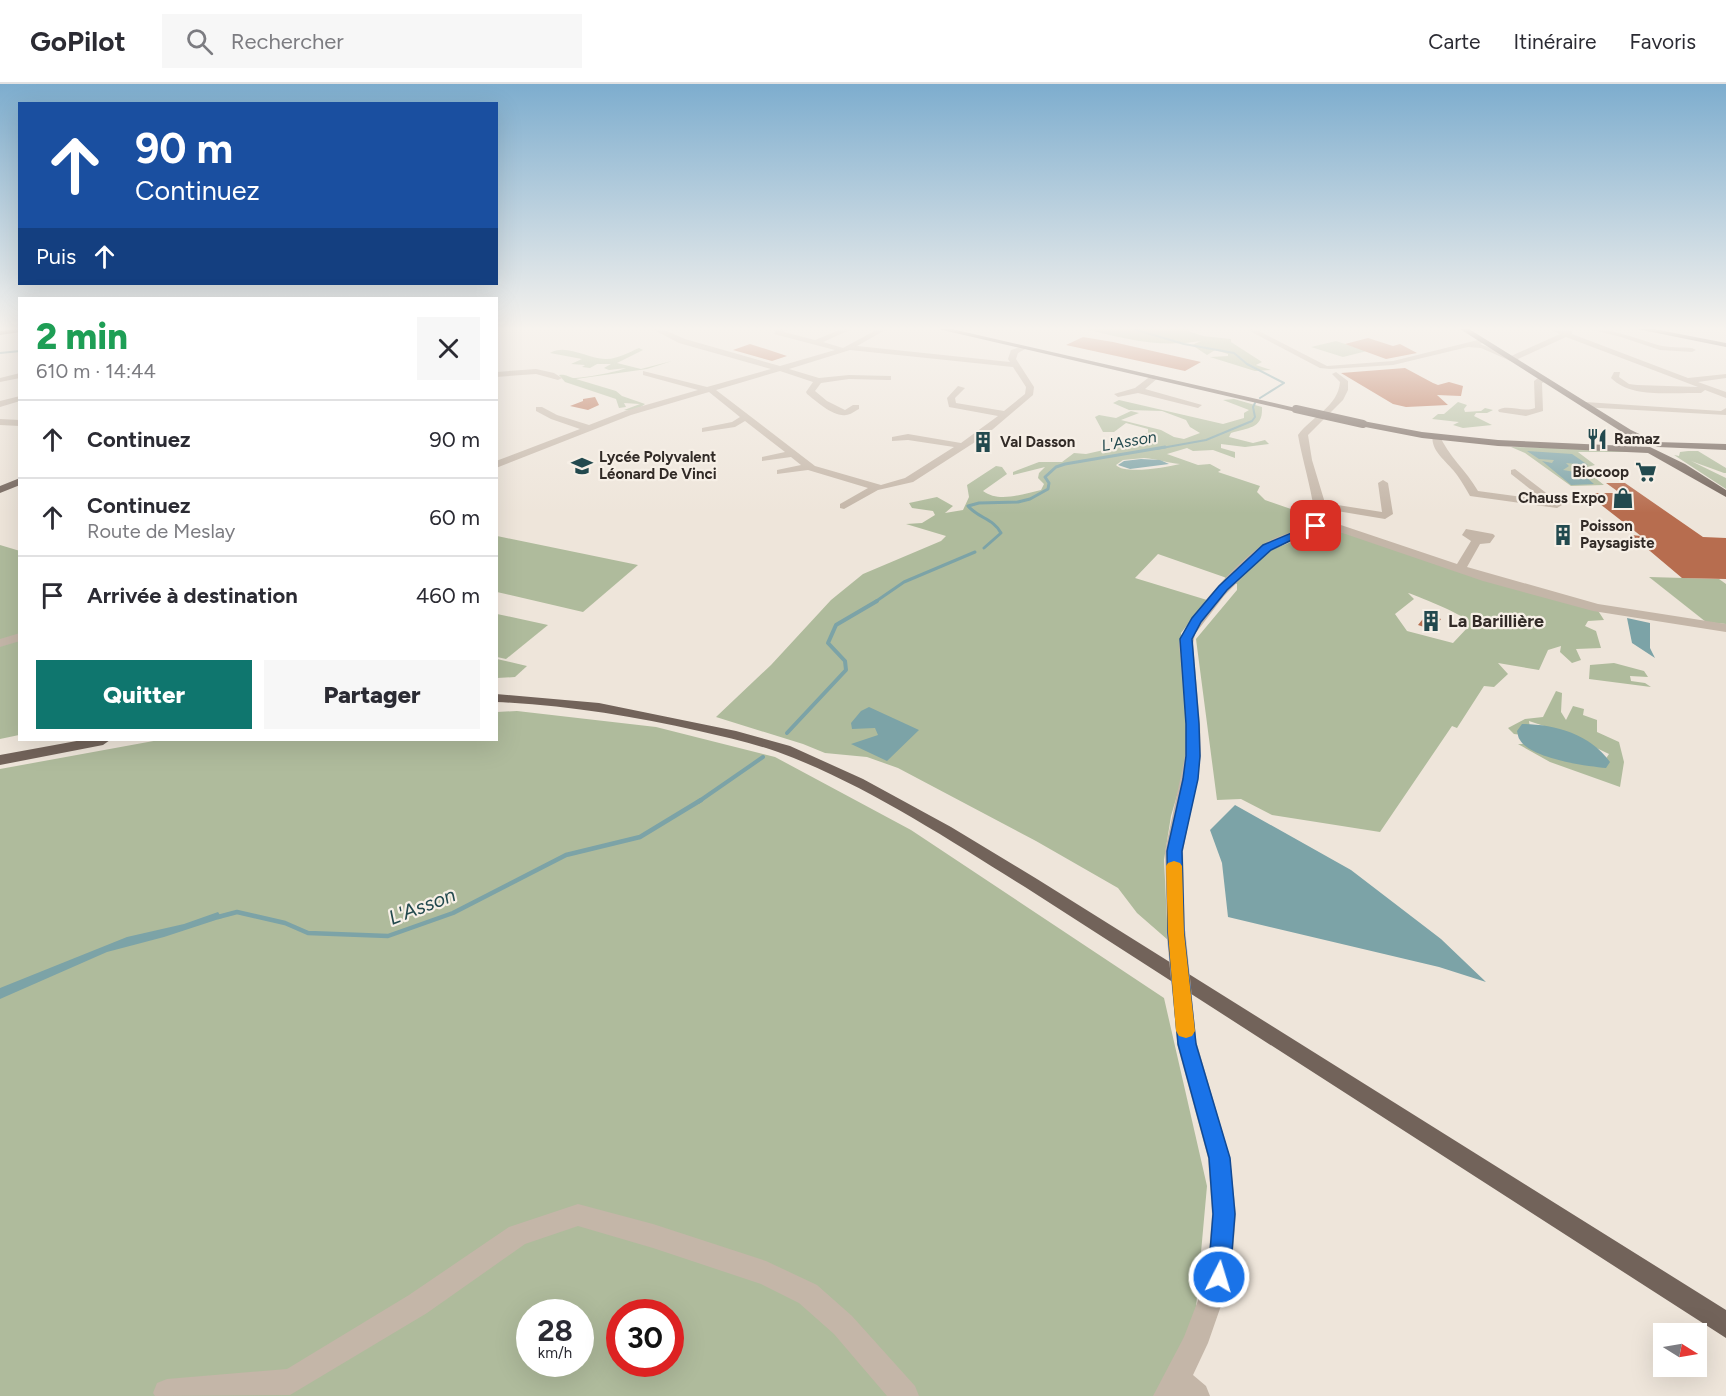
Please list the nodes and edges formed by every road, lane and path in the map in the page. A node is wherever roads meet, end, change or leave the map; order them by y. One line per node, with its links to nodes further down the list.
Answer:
1 (708, 390): 23 (street); 26 (street)
2 (811, 390): 18 (street)
3 (959, 390): 22 (street)
4 (1030, 390): 22 (street)
5 (1137, 390): 12 (street)
6 (1138, 390): 16 (street)
7 (1213, 390): 29 (main road, bridge)
8 (1343, 390): 49 (street)
9 (1539, 390): 20 (street)
10 (1561, 390): 17 (main road)
11 (1713, 390): 13 (street)
12 (1119, 394)
13 (1726, 395)
14 (18, 399): 15 (street)
15 (0, 404)
16 (1198, 405)
17 (1585, 405): 21 (street); 28 (main road)
18 (856, 407)
19 (539, 409): 26 (street)
20 (1502, 410)
21 (1726, 411)
22 (1004, 414): 32 (street)
23 (744, 418): 27 (street); 36 (street)
24 (0, 422): 25 (street)
25 (18, 423)
26 (588, 428): 38 (street)
27 (705, 430)
28 (1628, 432): 31 (main road); 35 (main road)
29 (1436, 436): 33 (main road); 44 (street)
30 (895, 439): 32 (street)
31 (1638, 444): 33 (main road); 35 (main road)
32 (962, 446): 45 (street)
33 (1607, 447): 35 (main road)
34 (1726, 447): 35 (main road)
35 (1656, 448): 48 (main road)
36 (792, 454): 37 (street); 39 (street)
37 (765, 459)
38 (498, 465)
39 (809, 467): 40 (street); 45 (street)
40 (780, 472)
41 (1515, 472): 47 (street)
42 (18, 482): 46 (main road)
43 (1383, 483): 49 (street)
44 (1469, 485): 47 (street); 47 (street)
45 (874, 488): 50 (street)
46 (0, 490)
47 (1542, 494)
48 (1726, 494)
49 (1319, 505): 51 (street)
50 (844, 506)
51 (1321, 522): 53 (street); 61 (street, bridge)
52 (1477, 540): 53 (street)
53 (1460, 569): 54 (street)
54 (1726, 628)
55 (18, 638): 56 (street)
56 (0, 643)
57 (498, 698): 60 (main road)
58 (98, 741): 59 (main road)
59 (0, 760)
60 (1726, 1325)
61 (1180, 1390)
62 (167, 1393): 63 (street)
63 (905, 1396)

